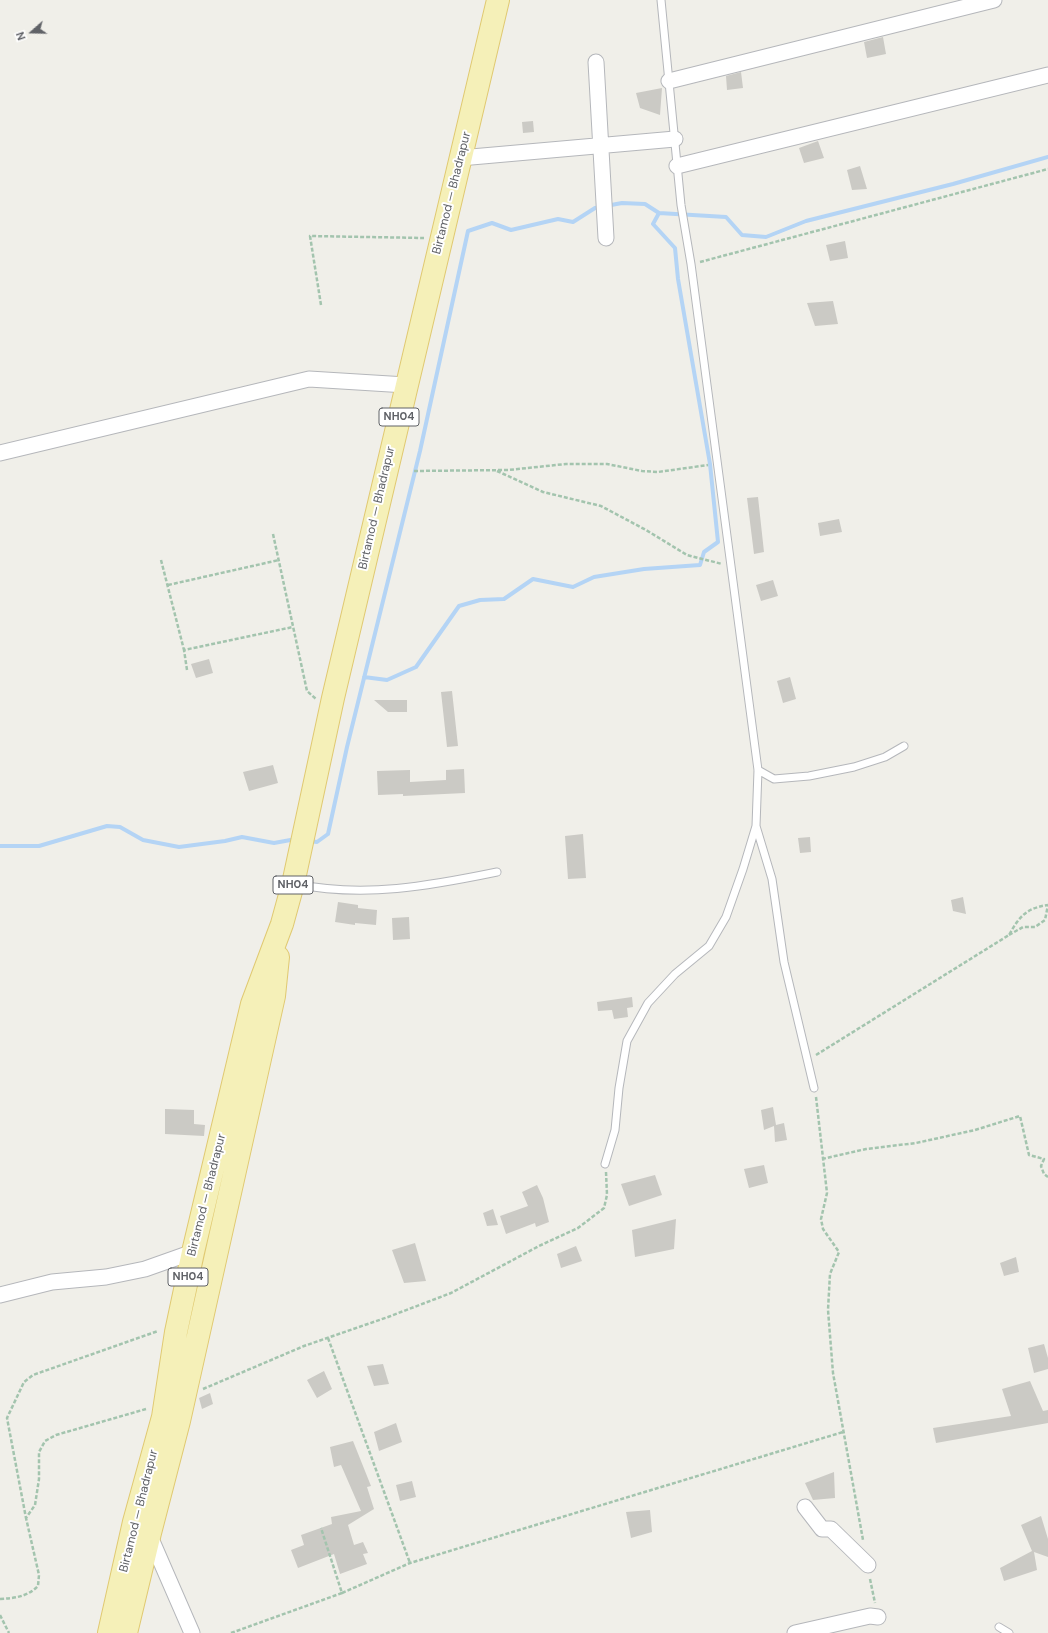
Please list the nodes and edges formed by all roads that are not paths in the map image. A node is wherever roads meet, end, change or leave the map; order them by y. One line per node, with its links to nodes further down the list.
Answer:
1 (498, 0): 9 (main road, Birtamod — Bhadrapur / NH04)
2 (661, 0): 6 (lane)
3 (994, 0): 6 (street)
4 (596, 62): 8 (street)
5 (1048, 75): 10 (street)
6 (669, 81): 7 (lane)
7 (675, 139): 8 (street); 10 (lane)
8 (601, 146): 9 (street); 11 (street)
9 (460, 158): 12 (main road, Birtamod — Bhadrapur / NH04)
10 (677, 166): 15 (lane)
11 (606, 238)
12 (406, 385): 13 (street); 18 (main road, Birtamod — Bhadrapur / NH04)
13 (0, 454)
14 (904, 746): 15 (lane)
15 (758, 770): 16 (lane)
16 (756, 826): 20 (lane); 21 (lane)
17 (497, 872): 18 (lane)
18 (293, 884): 19 (main road, Birtamod — Bhadrapur / NH04)
19 (282, 924): 22 (main road, Birtamod — Bhadrapur / NH04); 24 (main road, Birtamod — Bhadrapur / NH04)
20 (814, 1088)
21 (605, 1164)
22 (192, 1252): 23 (street); 24 (main road, Birtamod — Bhadrapur / NH04)
23 (0, 1295)
24 (173, 1405): 26 (main road, Birtamod — Bhadrapur / NH04)
25 (805, 1507): 27 (street)
26 (142, 1527): 30 (main road, Birtamod — Bhadrapur / NH04); 31 (main road, Birtamod — Bhadrapur / NH04); 32 (street)
27 (868, 1565)
28 (878, 1617): 33 (street)
29 (999, 1627): 34 (lane)
30 (109, 1633)
31 (126, 1633)
32 (192, 1633)
33 (795, 1633)
34 (1009, 1633)

